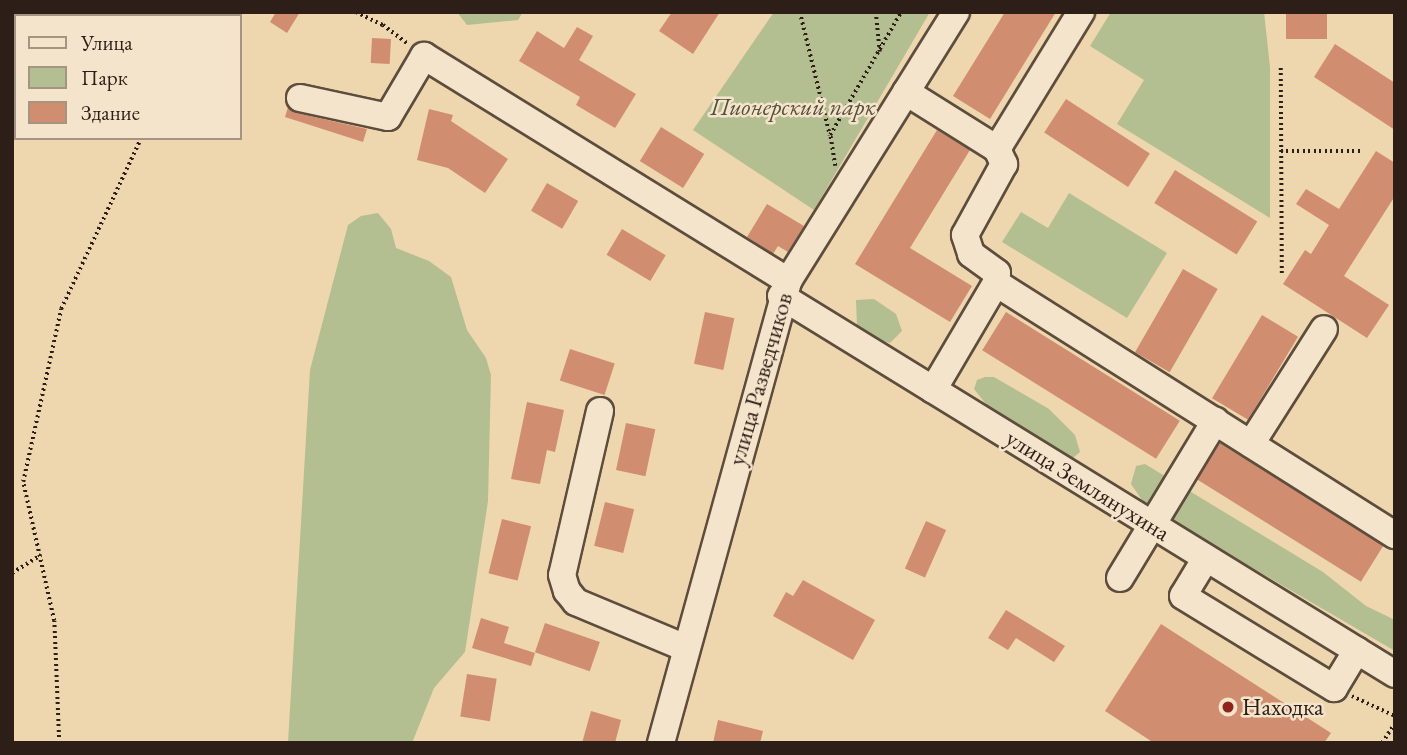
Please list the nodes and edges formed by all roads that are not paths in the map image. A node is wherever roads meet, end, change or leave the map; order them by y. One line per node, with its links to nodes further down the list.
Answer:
1 (956, 12): 3 (street, улица Разведчиков)
2 (1082, 12): 5 (street)
3 (906, 92): 5 (street); 7 (street, улица Разведчиков)
4 (300, 98): 7 (street, улица Землянухина)
5 (997, 149): 6 (street)
6 (996, 283): 9 (street); 11 (street)
7 (785, 288): 9 (street, улица Землянухина); 17 (street, улица Разведчиков)
8 (1324, 329): 12 (street)
9 (933, 390): 13 (street, улица Землянухина)
10 (600, 411): 17 (street)
11 (1215, 421): 12 (street); 13 (street)
12 (1251, 444): 14 (street)
13 (1153, 524): 15 (street, улица Землянухина); 16 (street)
14 (1395, 536)
15 (1206, 558): 18 (street, улица Землянухина); 18 (street)
16 (1120, 578)
17 (686, 648): 20 (street, улица Разведчиков)
18 (1357, 650): 19 (street, улица Землянухина)
19 (1395, 674)
20 (661, 743)

